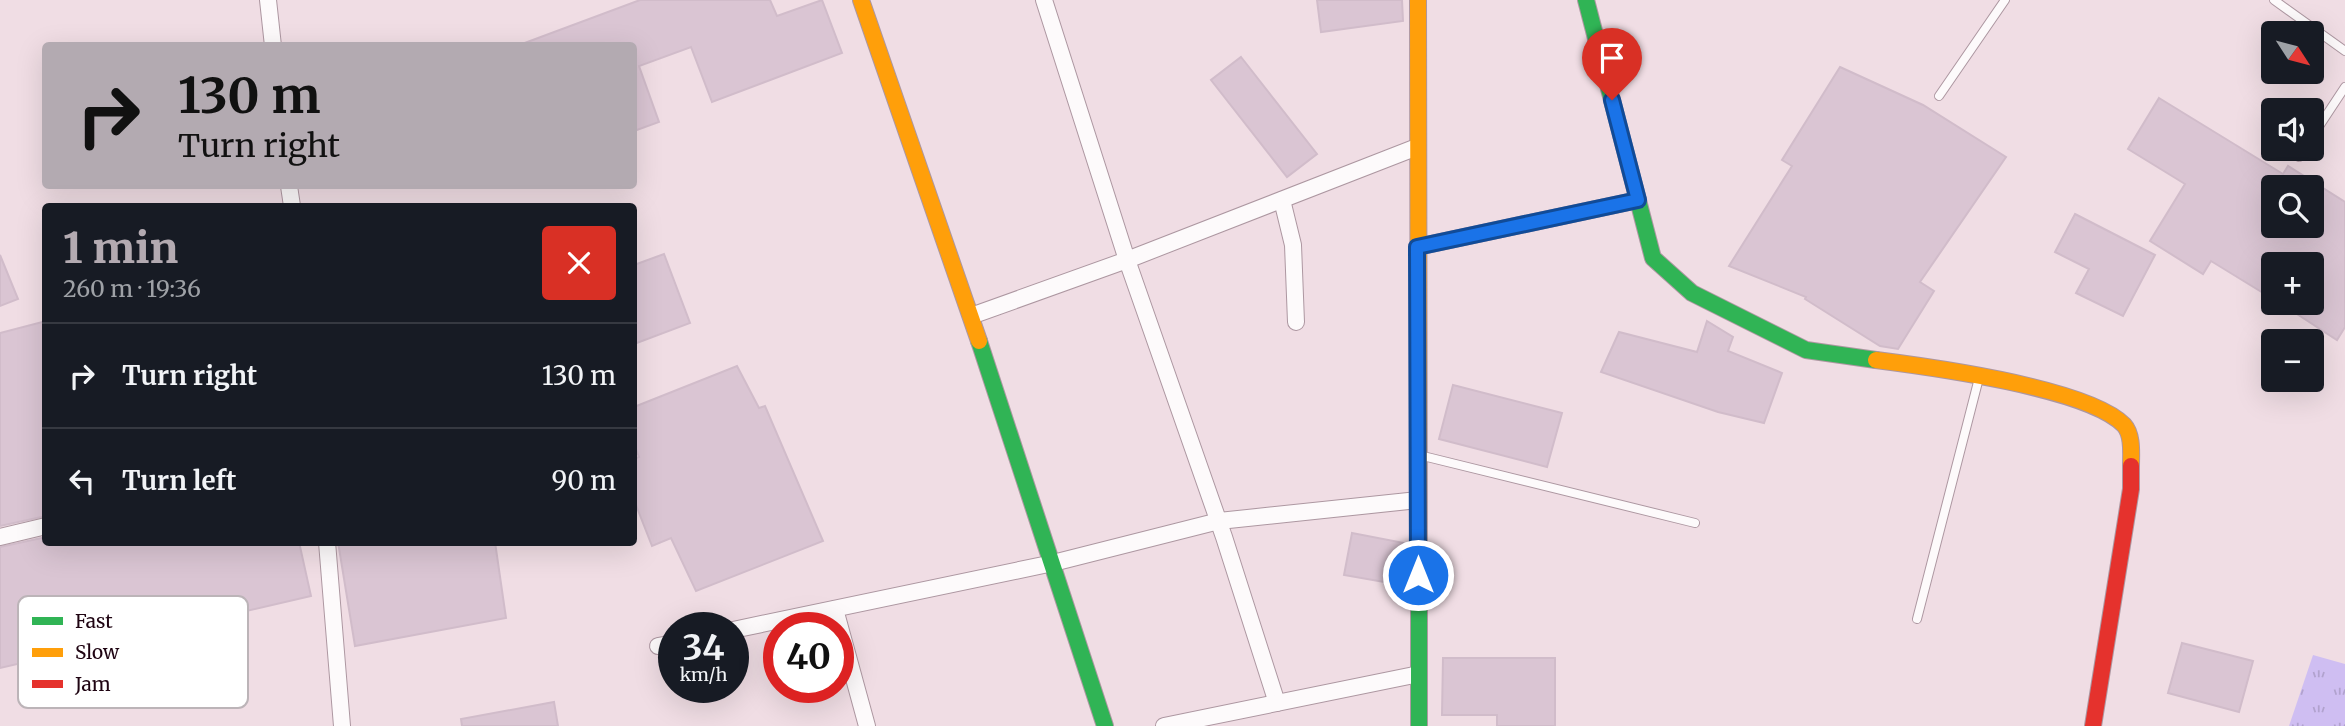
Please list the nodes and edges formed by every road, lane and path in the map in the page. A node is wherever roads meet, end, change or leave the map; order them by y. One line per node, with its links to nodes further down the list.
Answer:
1 (268, 0): 8 (street)
2 (861, 0): 18 (street)
3 (1044, 0): 17 (street)
4 (1418, 0): 13 (street)
5 (1586, 0): 15 (street)
6 (2005, 0): 11 (lane)
7 (2274, 0): 9 (lane)
8 (273, 42)
9 (2345, 51)
10 (2345, 86): 12 (lane)
11 (1939, 96)
12 (2324, 118)
13 (1417, 147): 14 (street); 16 (street)
14 (1282, 200): 17 (street); 19 (street)
15 (1638, 200): 16 (street); 20 (street)
16 (1417, 247): 21 (street)
17 (1127, 260): 18 (street); 23 (street)
18 (971, 316): 28 (street)
19 (1296, 321)
20 (1980, 376): 30 (lane); 39 (street)
21 (1418, 454): 22 (street); 24 (lane)
22 (1418, 500): 23 (street); 32 (street)
23 (1219, 521): 28 (street); 33 (street)
24 (1695, 523)
25 (42, 527): 26 (street)
26 (0, 537)
27 (327, 546): 34 (street)
28 (1053, 563): 29 (street); 36 (street)
29 (835, 609): 31 (street); 35 (street)
30 (1917, 619)
31 (749, 627)
32 (1419, 674): 33 (street); 38 (street)
33 (1277, 703): 37 (street)
34 (342, 726)
35 (867, 726)
36 (1105, 726)
37 (1164, 726)
38 (1419, 726)
39 (2093, 726)

